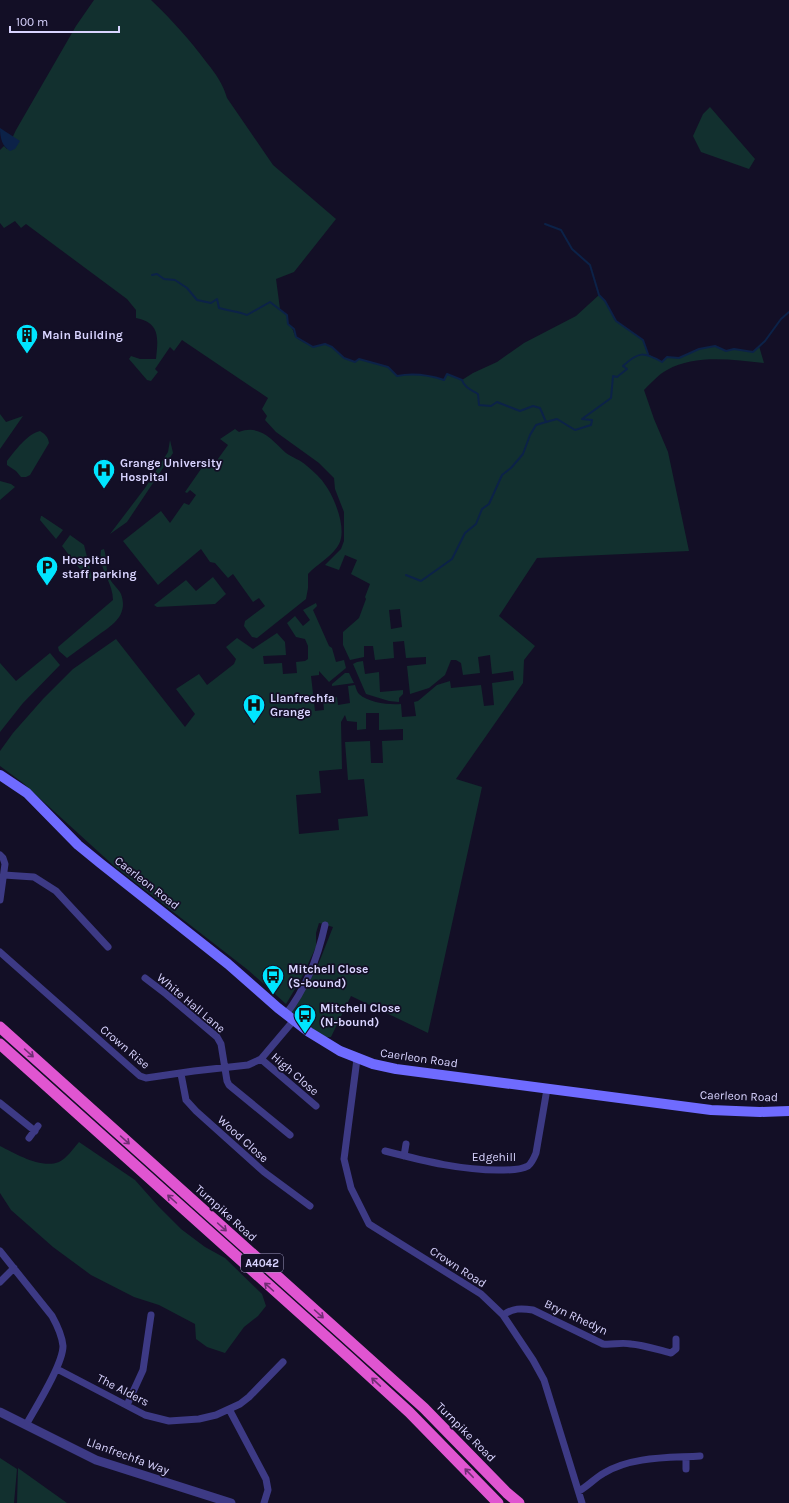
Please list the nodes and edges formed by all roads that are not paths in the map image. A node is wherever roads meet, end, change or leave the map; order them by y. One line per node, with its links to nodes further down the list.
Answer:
1 (0, 775): 9 (main road, Caerleon Road)
2 (0, 855): 3 (street)
3 (4, 874): 4 (street); 6 (street)
4 (0, 900)
5 (325, 925): 9 (street, Crown Rise)
6 (108, 947)
7 (0, 952): 15 (street, Crown Rise)
8 (145, 978): 14 (street, White Hall Lane)
9 (290, 1017): 12 (main road, Caerleon Road); 13 (street, Crown Rise)
10 (0, 1027): 45 (highway, Turnpike Road / A4042, one-way to 45)
11 (0, 1044): 44 (highway, A4042, one-way to 11)
12 (357, 1058): 16 (main road, Caerleon Road); 30 (street, Crown Road)
13 (261, 1059): 14 (street, Crown Rise); 18 (street, High Close)
14 (224, 1068): 15 (street, Crown Rise); 20 (street, White Hall Lane)
15 (181, 1074): 25 (street, Wood Close)
16 (547, 1089): 19 (main road, Caerleon Road); 24 (street, Edgehill)
17 (0, 1103): 21 (street)
18 (316, 1106)
19 (789, 1111)
20 (290, 1135)
21 (29, 1138)
22 (406, 1144): 24 (street)
23 (386, 1151): 24 (street, Edgehill)
24 (404, 1156)
25 (310, 1206)
26 (0, 1251): 27 (street)
27 (14, 1268): 28 (street); 33 (street)
28 (0, 1282)
29 (152, 1315): 34 (street)
30 (503, 1315): 31 (street, Bryn Rhedyn); 41 (street, Crown Road)
31 (676, 1339)
32 (283, 1362): 35 (street, The Alders)
33 (56, 1369): 34 (street, The Alders); 37 (street)
34 (127, 1406): 35 (street, The Alders)
35 (229, 1409): 43 (street)
36 (0, 1412): 37 (street, Llanfrechfa Way)
37 (26, 1425): 42 (street, Llanfrechfa Way)
38 (700, 1456): 39 (street)
39 (686, 1457): 40 (street); 41 (street)
40 (686, 1469)
41 (581, 1497)
42 (231, 1503)
43 (264, 1503)
44 (498, 1503)
45 (519, 1503)

